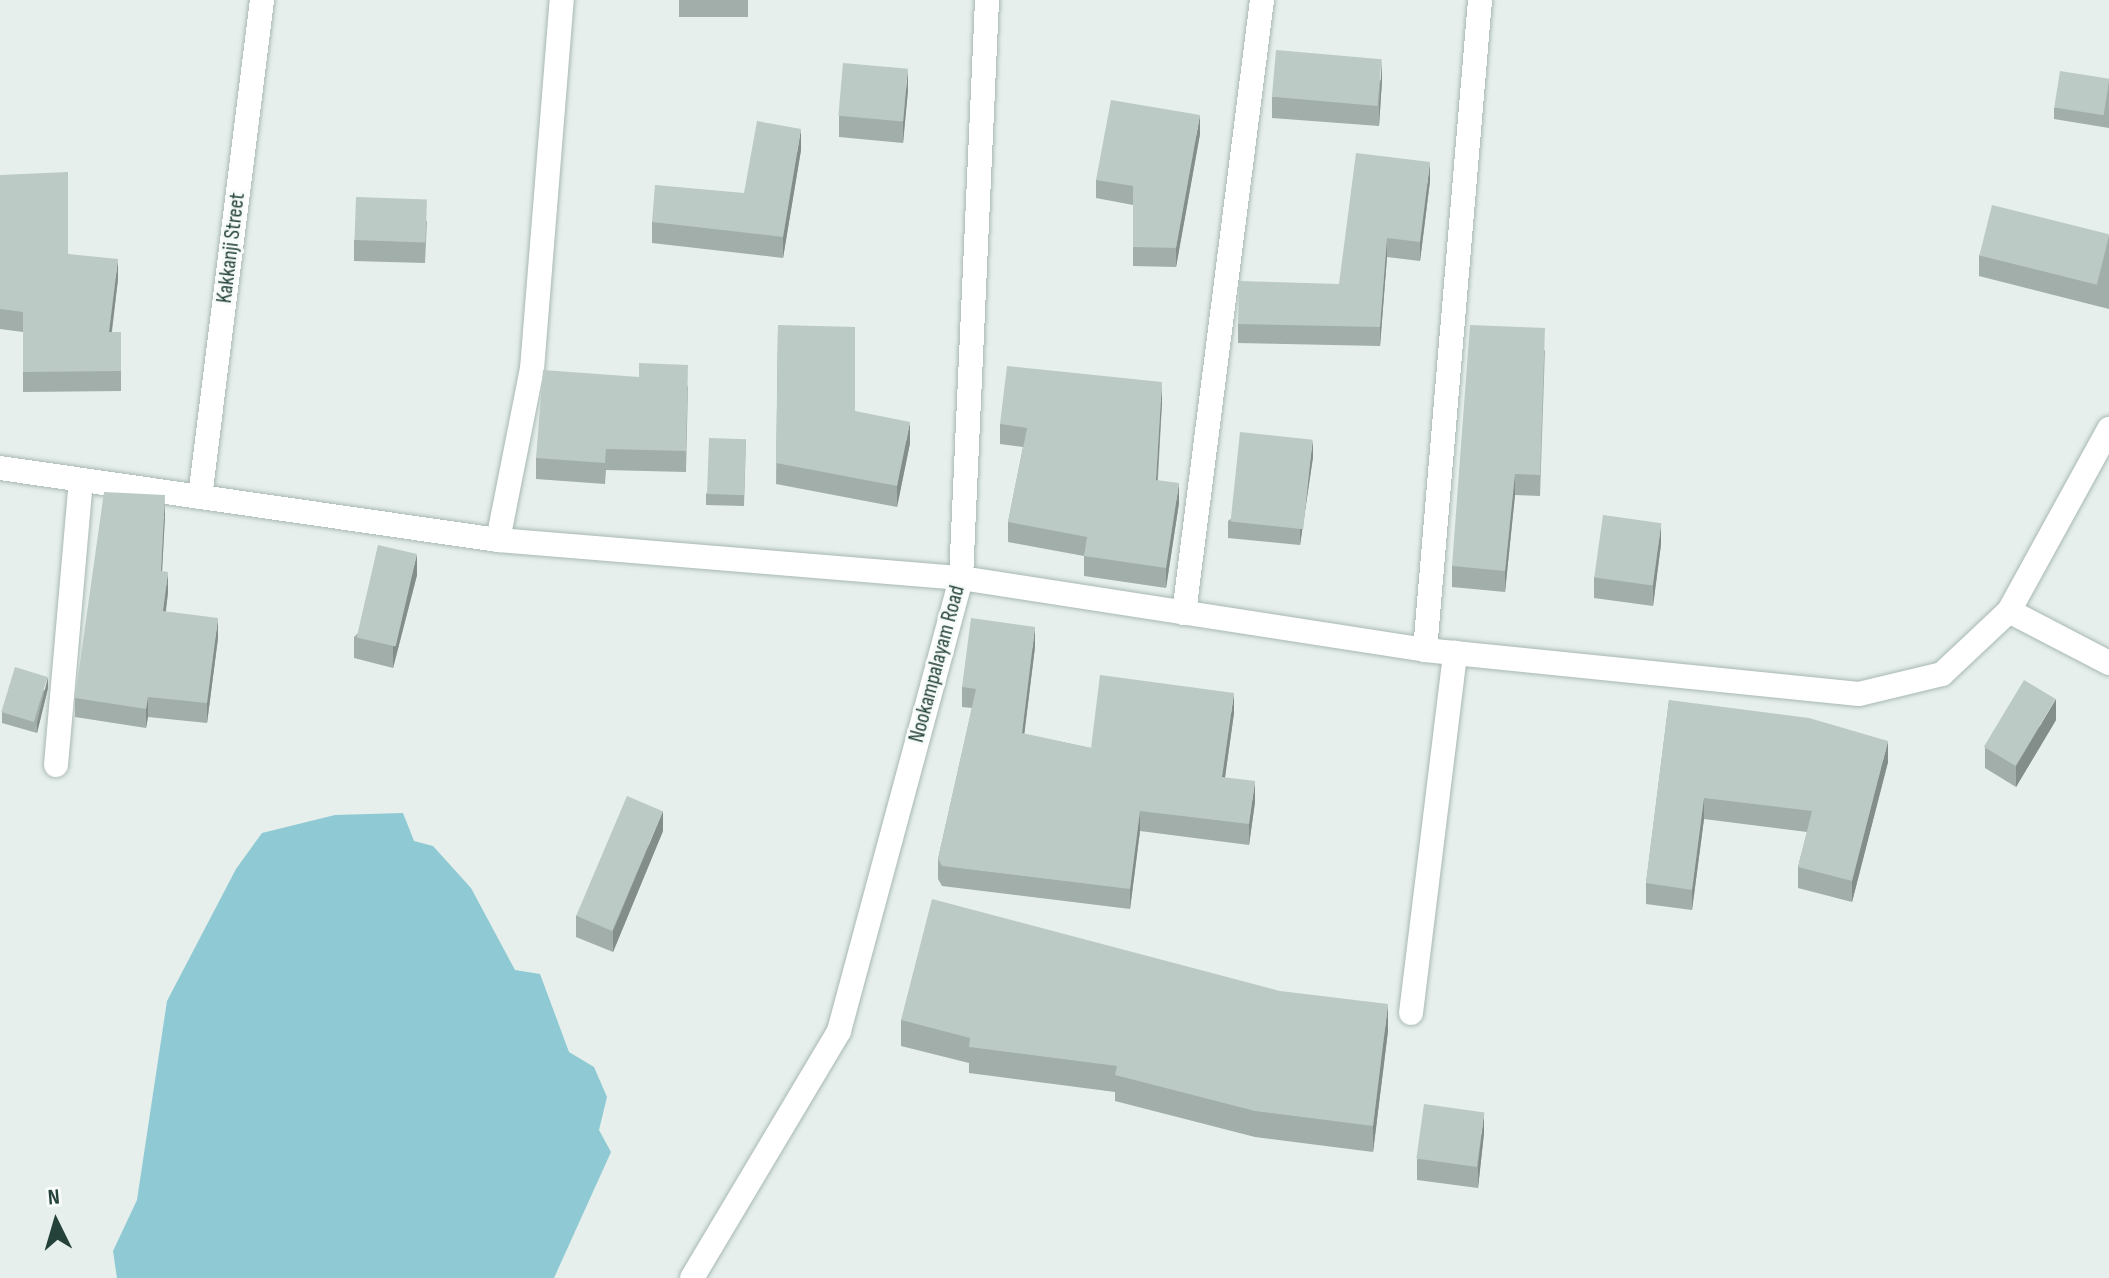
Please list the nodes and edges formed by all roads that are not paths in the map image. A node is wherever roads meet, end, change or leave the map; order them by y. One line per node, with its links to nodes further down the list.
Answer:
1 (262, 0): 9 (street, Kakkanji Street)
2 (562, 0): 10 (street)
3 (987, 0): 11 (street, Nookampalayam Road)
4 (1262, 0): 13 (street)
5 (1480, 0): 14 (street)
6 (2109, 429): 12 (street)
7 (0, 468): 8 (street)
8 (81, 480): 9 (street); 17 (street)
9 (200, 497): 10 (street)
10 (498, 540): 11 (street)
11 (961, 578): 13 (street); 19 (street, Nookampalayam Road)
12 (2009, 611): 15 (street); 16 (street)
13 (1184, 613): 14 (street)
14 (1425, 650): 15 (street)
15 (1455, 653): 18 (street)
16 (2109, 663)
17 (56, 765)
18 (1411, 1013)
19 (692, 1278)

